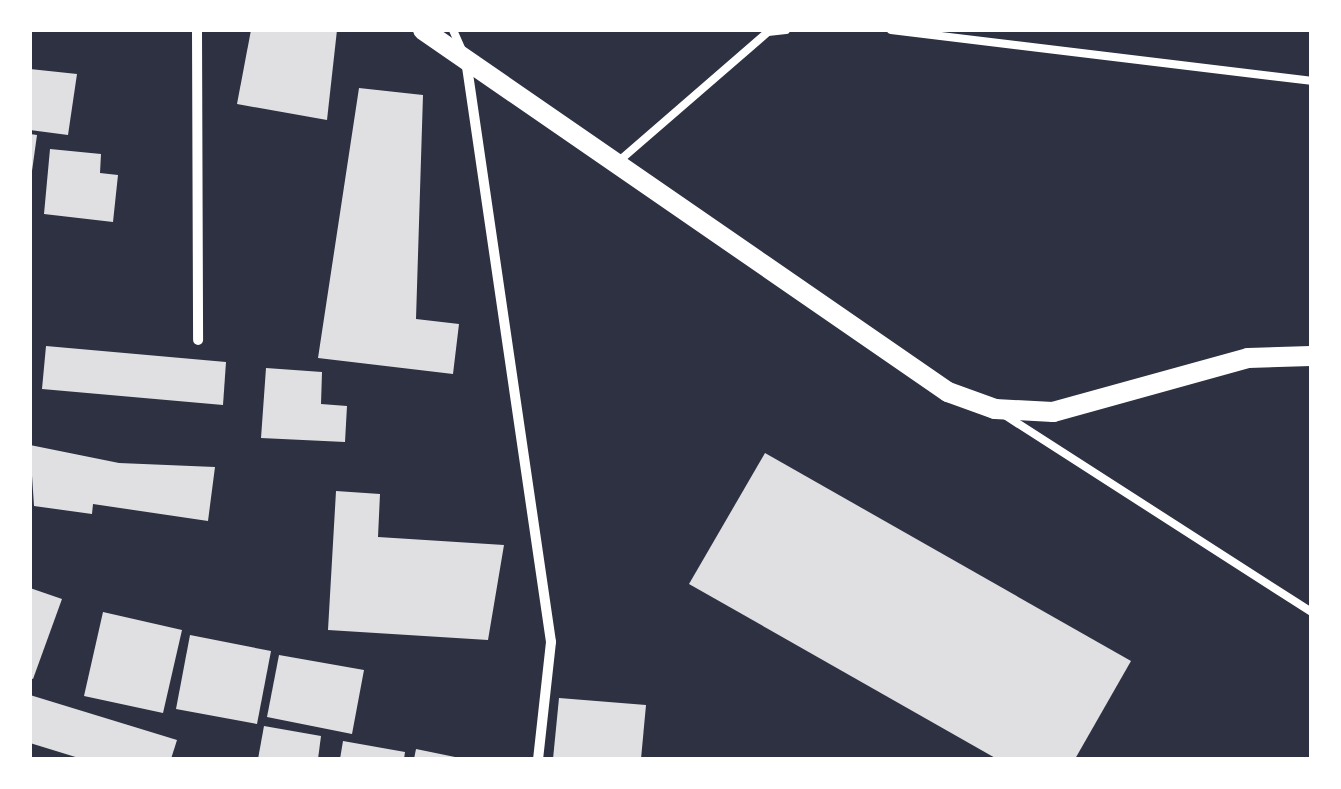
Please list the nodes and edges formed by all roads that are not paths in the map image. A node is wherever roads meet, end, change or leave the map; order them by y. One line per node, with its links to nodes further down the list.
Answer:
1 (197, 30): 9 (street)
2 (424, 30): 6 (main road)
3 (453, 30): 6 (lane)
4 (786, 30): 8 (lane)
5 (891, 30): 7 (lane)
6 (466, 59): 8 (main road); 13 (street)
7 (1311, 81)
8 (616, 164): 11 (main road)
9 (198, 340)
10 (1311, 356): 11 (main road)
11 (995, 409): 12 (lane)
12 (1311, 612)
13 (538, 759)

